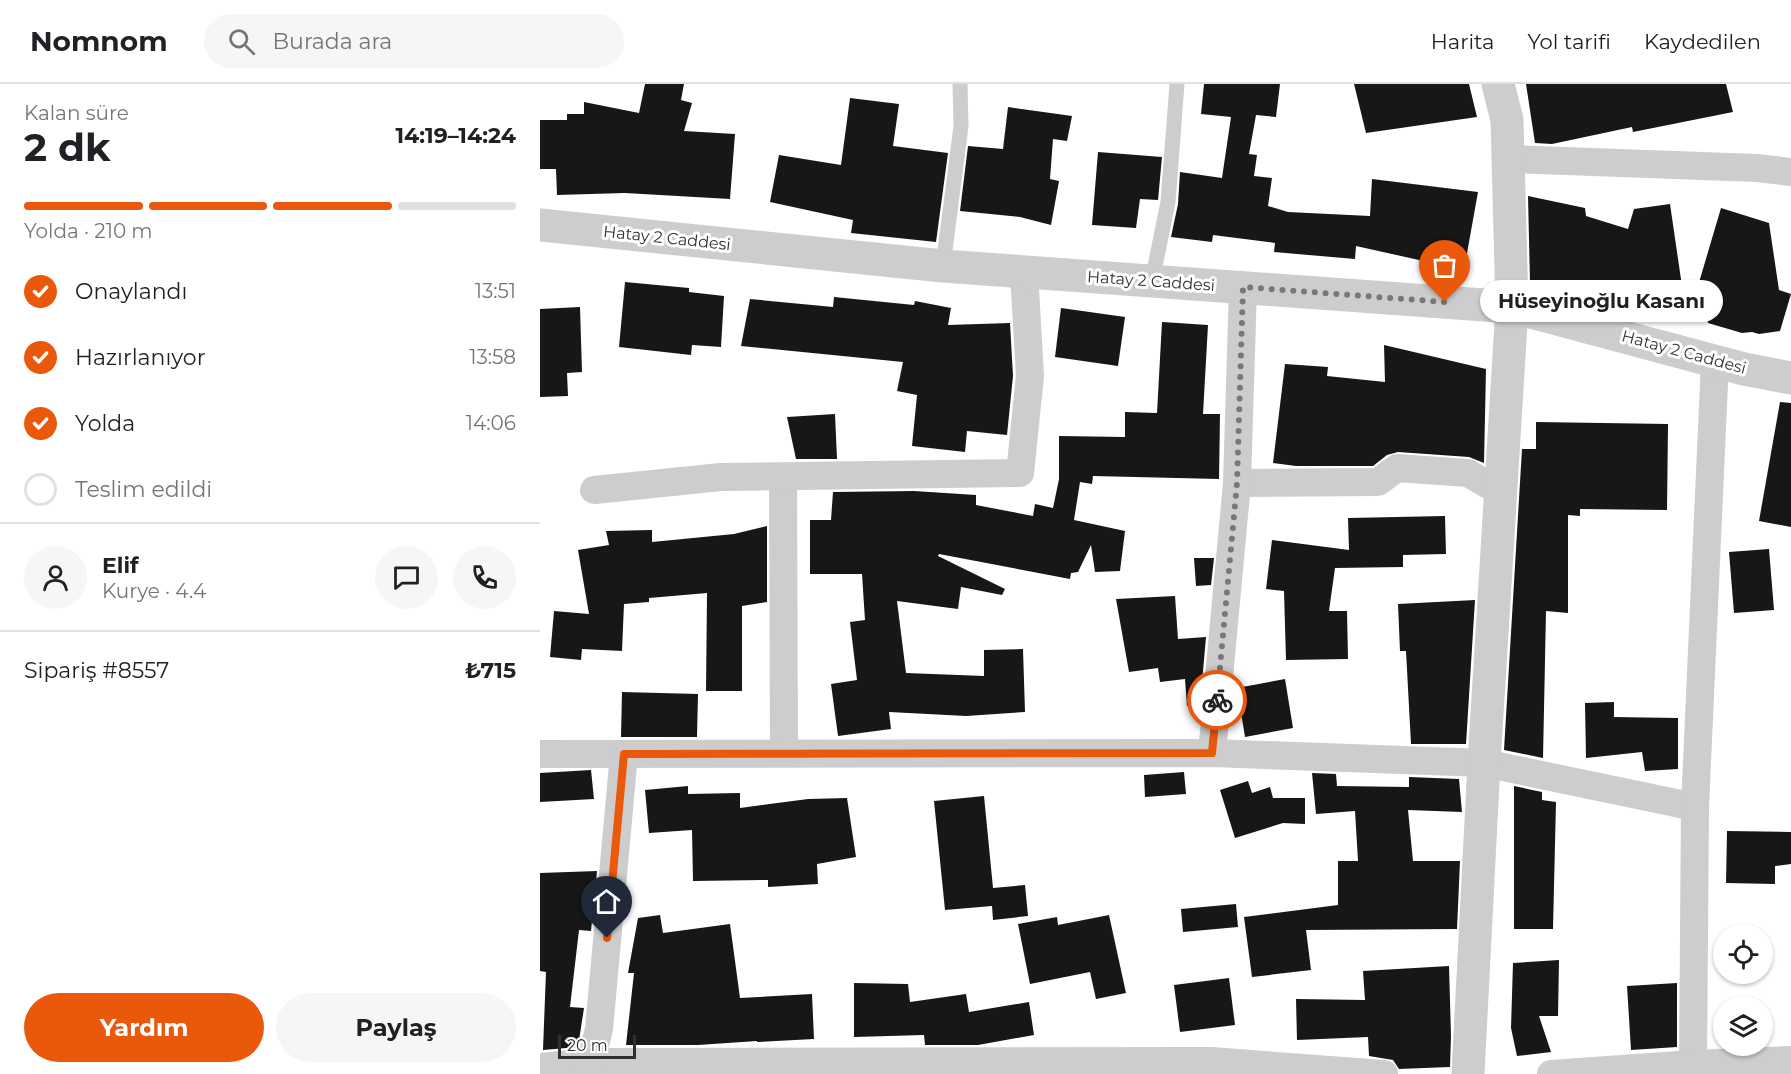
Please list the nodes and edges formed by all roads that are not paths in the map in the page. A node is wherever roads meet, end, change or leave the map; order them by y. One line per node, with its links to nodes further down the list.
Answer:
1 (960, 84): 7 (lane)
2 (1177, 84): 9 (lane)
3 (1498, 84): 4 (street)
4 (1508, 159): 5 (street); 11 (street)
5 (1791, 172)
6 (540, 225): 7 (street, Hatay 2 Caddesi)
7 (943, 266): 8 (street, Hatay 2 Caddesi)
8 (1024, 272): 9 (street, Hatay 2 Caddesi); 14 (street)
9 (1152, 281): 10 (street, Hatay 2 Caddesi)
10 (1243, 287): 11 (street, Hatay 2 Caddesi); 15 (street)
11 (1512, 307): 12 (street, Hatay 2 Caddesi); 17 (street)
12 (1715, 361): 13 (street, Hatay 2 Caddesi); 23 (street)
13 (1791, 378)
14 (783, 478): 16 (street); 18 (street)
15 (1237, 483): 17 (street); 19 (street)
16 (594, 490)
17 (1502, 493): 22 (street)
18 (784, 753): 19 (street); 21 (street)
19 (1212, 753): 22 (street)
20 (540, 754): 21 (street)
21 (624, 754): 27 (street)
22 (1484, 763): 23 (street); 29 (street)
23 (1695, 807): 25 (street)
24 (1791, 1060): 25 (street)
25 (1693, 1064): 30 (street)
26 (540, 1067): 27 (street)
27 (589, 1068): 28 (street)
28 (1384, 1074)
29 (1468, 1074)
30 (1551, 1074)

